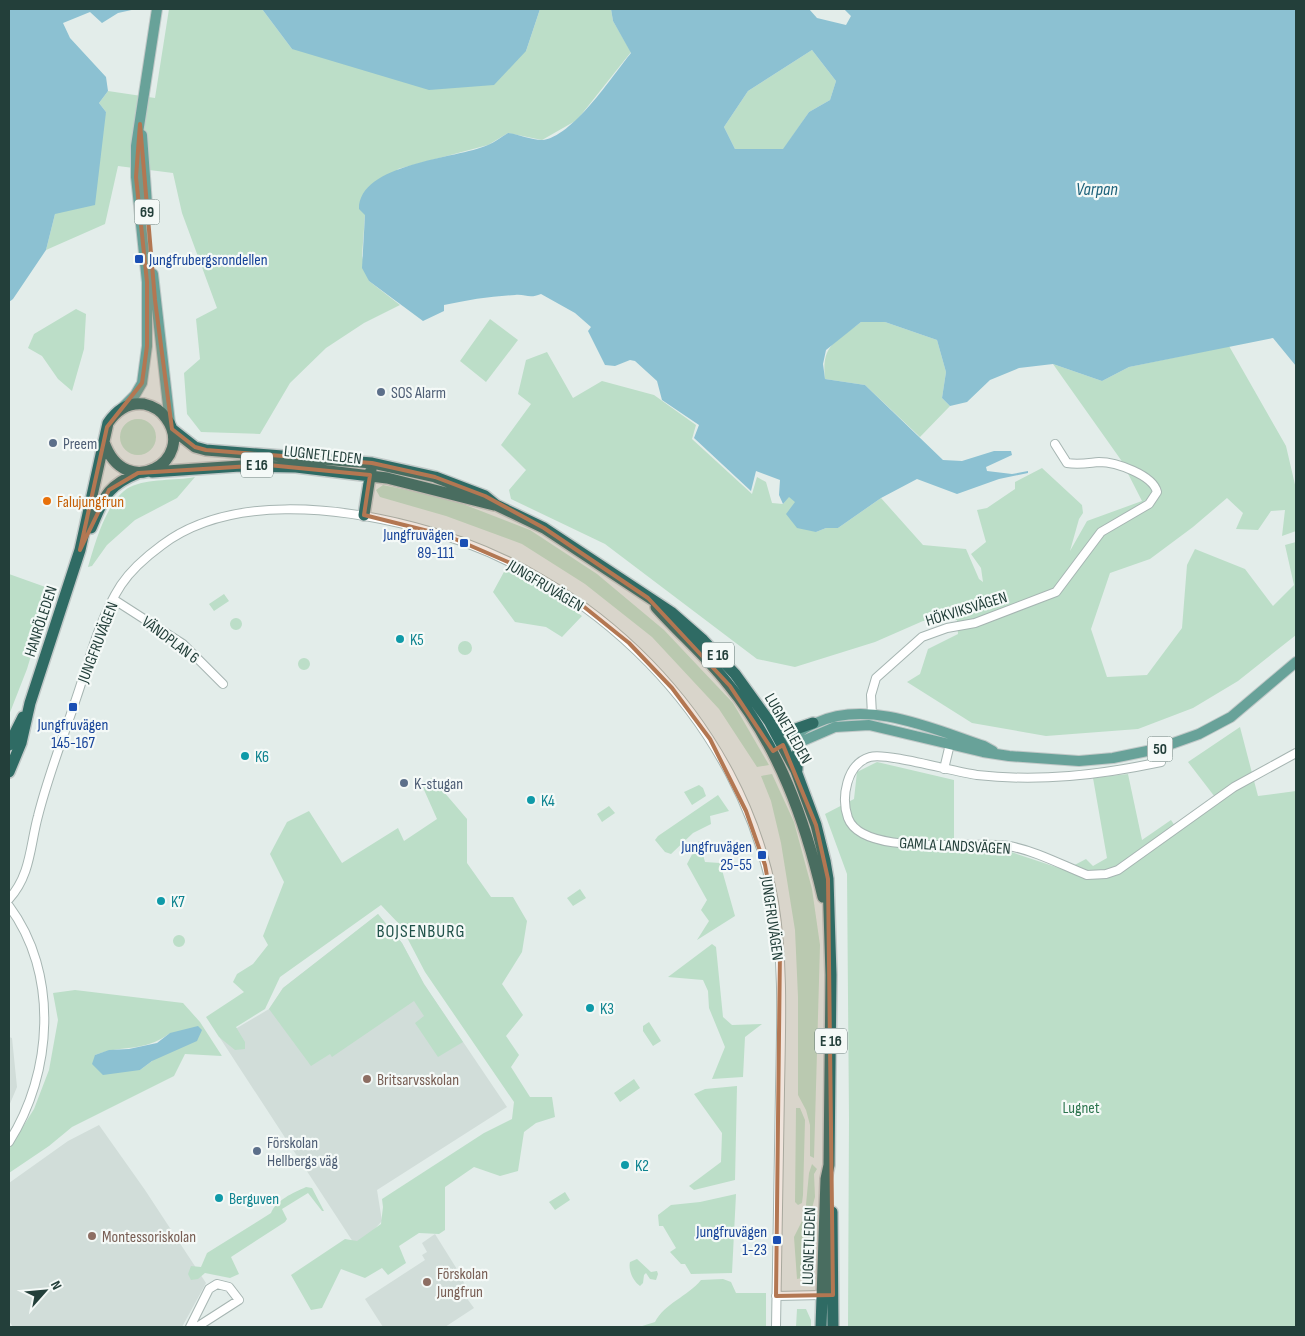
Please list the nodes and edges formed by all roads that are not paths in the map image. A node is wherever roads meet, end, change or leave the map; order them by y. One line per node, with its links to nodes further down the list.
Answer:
1 (157, 9): 2 (main road, 69)
2 (140, 124): 3 (main road, 69); 4 (main road, 69)
3 (120, 410): 4 (highway); 5 (highway, E 16)
4 (171, 426): 7 (highway, LUGNETLEDEN / E 16); 8 (highway, E 16)
5 (104, 442): 8 (highway); 12 (highway, HANRÖLEDEN / E 16)
6 (1055, 444): 18 (street, HÖKVIKSVÄGEN)
7 (372, 463): 9 (highway); 10 (highway, LUGNETLEDEN / E 16)
8 (141, 473): 9 (highway, LUGNETLEDEN / E 16); 12 (highway, HANRÖLEDEN / E 16)
9 (370, 475): 10 (highway, LUGNETLEDEN / E 16); 11 (highway)
10 (496, 505): 13 (highway, LUGNETLEDEN / E 16)
11 (364, 516): 14 (street, JUNGFRUVÄGEN); 37 (street, JUNGFRUVÄGEN)
12 (80, 550): 17 (highway, HANRÖLEDEN / E 16)
13 (648, 598): 21 (highway, LUGNETLEDEN / E 16); 26 (highway, LUGNETLEDEN / E 16)
14 (113, 599): 16 (street, VÄNDPLAN 6); 32 (street, JUNGFRUVÄGEN)
15 (1296, 662): 22 (main road, 50)
16 (223, 684)
17 (30, 703): 24 (highway, HANRÖLEDEN / E 16); 31 (highway, HANRÖLEDEN / E 16)
18 (872, 715): 19 (main road, 50); 20 (main road, HÖKVIKSVÄGEN); 22 (main road, 50)
19 (813, 724): 21 (highway, 50); 25 (main road, 50)
20 (872, 726): 22 (main road, 50); 23 (main road, 50)
21 (773, 728): 25 (highway, LUGNETLEDEN / E 16)
22 (951, 740): 29 (street)
23 (798, 743): 25 (main road, 50); 30 (highway)
24 (9, 745)
25 (784, 745): 26 (highway); 30 (highway, LUGNETLEDEN / E 16)
26 (773, 751): 34 (highway, LUGNETLEDEN / E 16)
27 (1296, 753): 29 (street, GAMLA LANDSVÄGEN)
28 (1161, 762): 29 (street)
29 (944, 769)
30 (796, 771): 34 (highway, LUGNETLEDEN / E 16)
31 (9, 772)
32 (9, 899)
33 (9, 906): 35 (street)
34 (827, 916): 36 (highway, LUGNETLEDEN / E 16)
35 (9, 1142)
36 (828, 1295): 37 (street); 41 (highway, LUGNETLEDEN / E 16); 42 (highway, LUGNETLEDEN / E 16)
37 (776, 1296): 40 (street, JUNGFRUVÄGEN)
38 (190, 1327): 39 (street)
39 (197, 1327)
40 (776, 1327)
41 (821, 1327)
42 (833, 1327)

